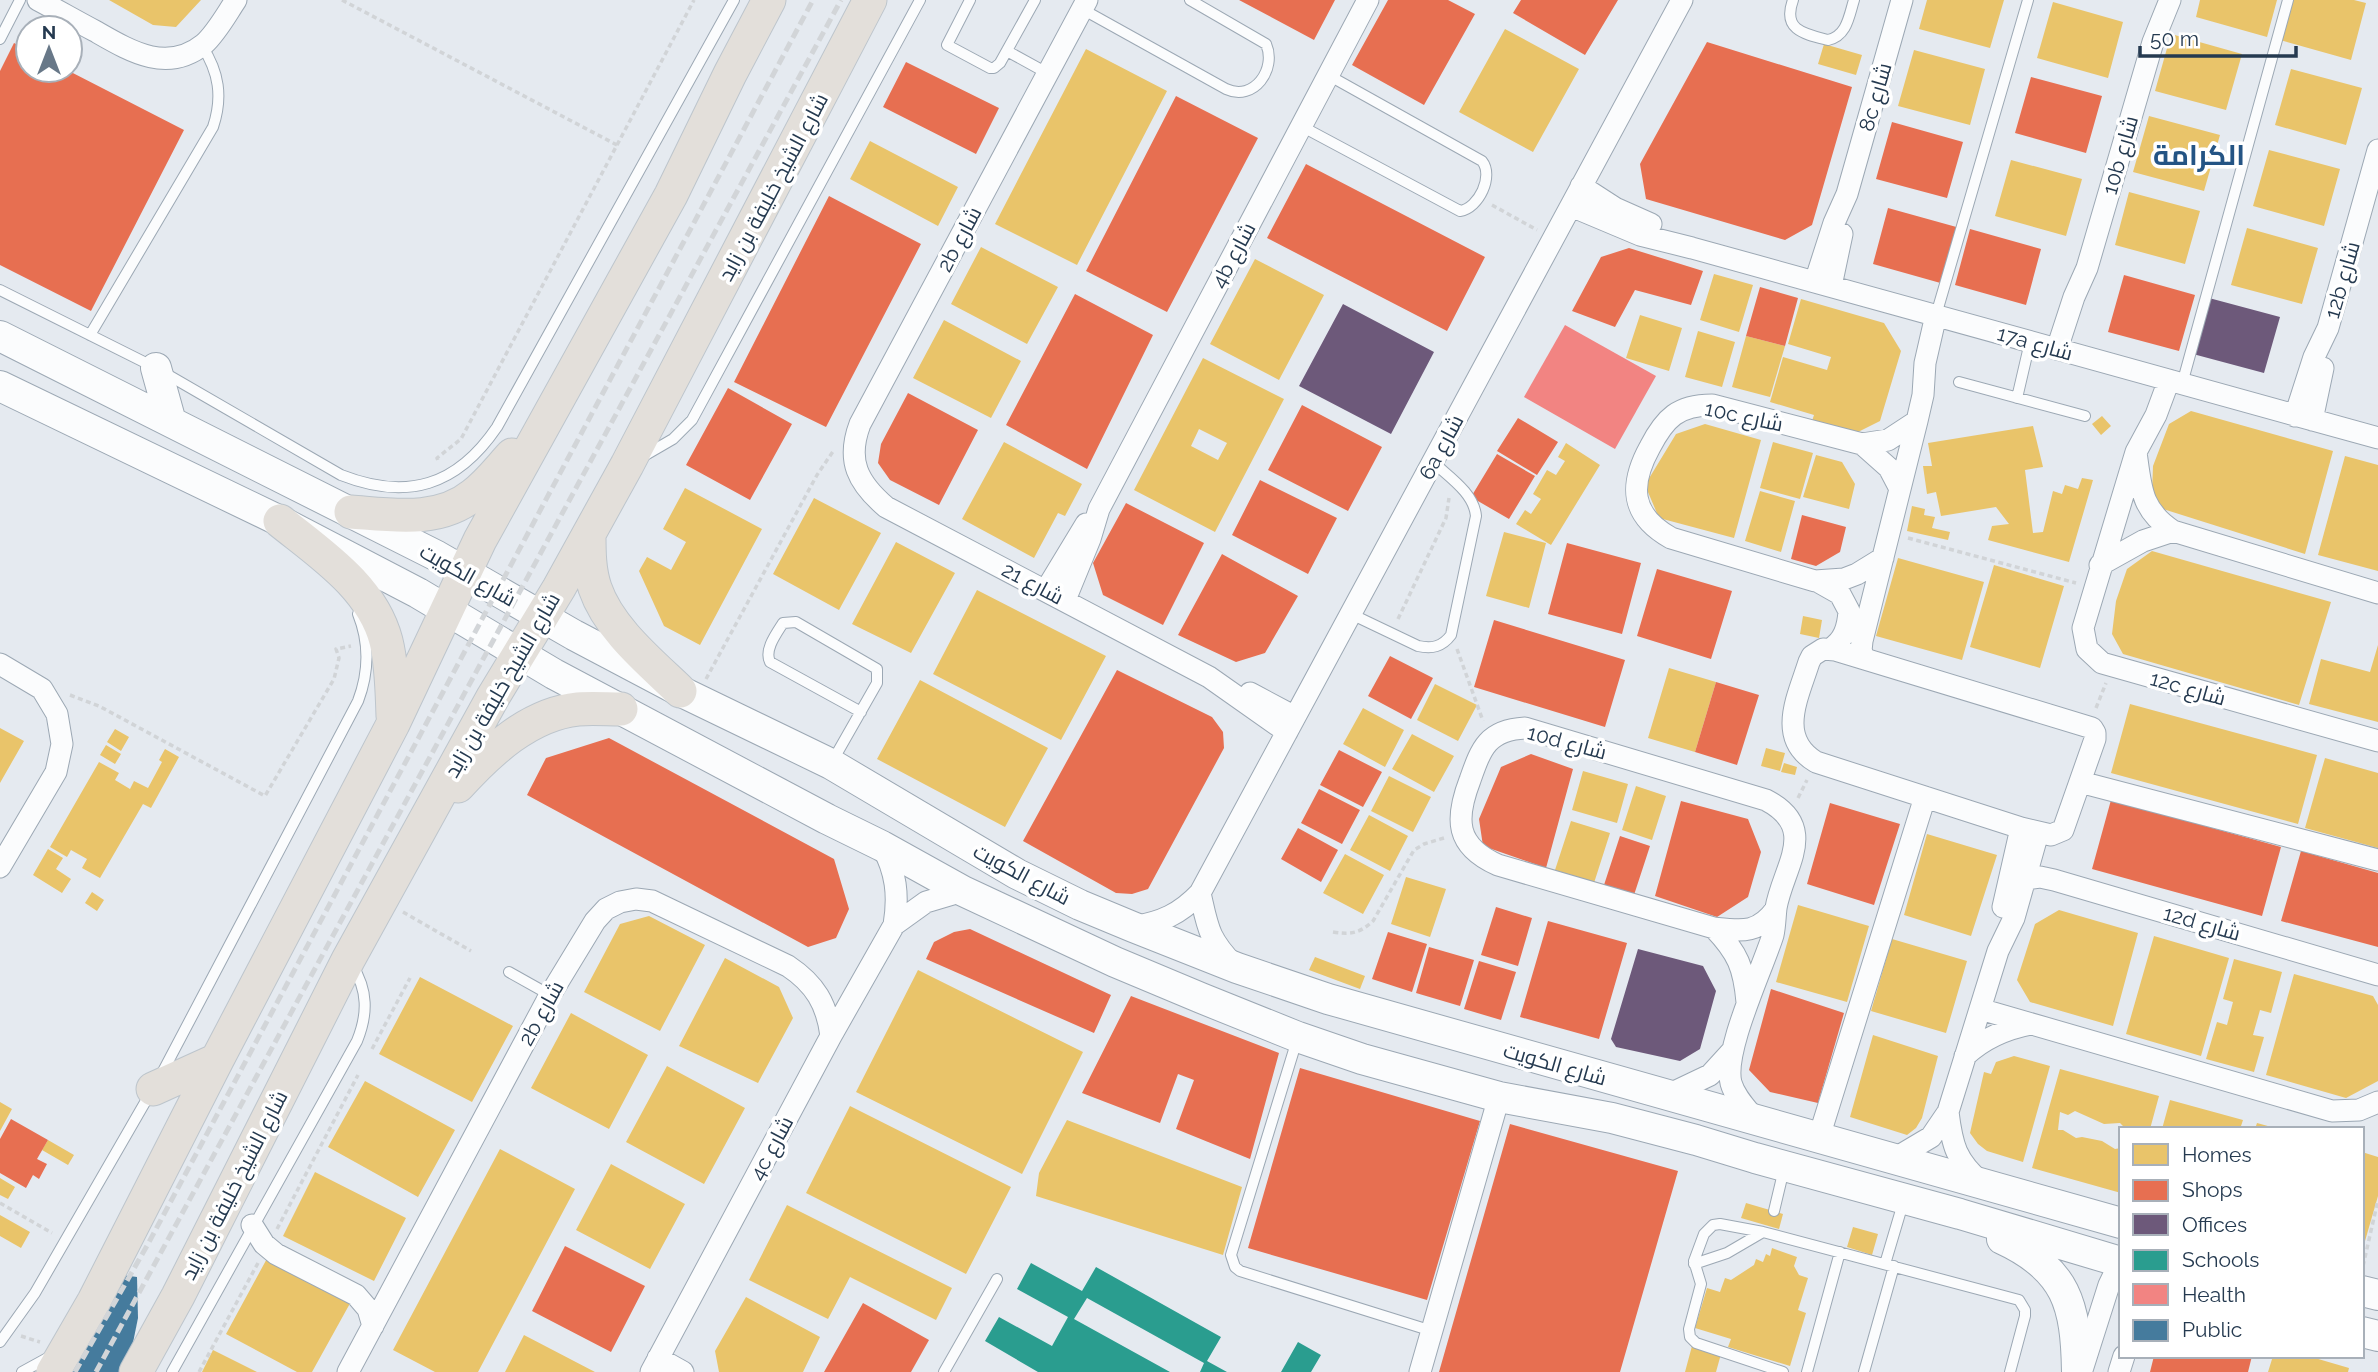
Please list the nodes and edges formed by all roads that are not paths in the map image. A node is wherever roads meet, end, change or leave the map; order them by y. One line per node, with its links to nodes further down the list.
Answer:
1 (20, 0): 21 (lane)
2 (38, 0): 23 (street)
3 (236, 0): 23 (street)
4 (734, 0): 39 (lane)
5 (769, 0): 45 (main road)
6 (870, 0): 53 (main road, شارع الشيخ خليفة بن زايد)
7 (920, 0): 53 (lane)
8 (970, 0): 24 (lane)
9 (1035, 0): 24 (lane)
10 (1190, 0): 20 (lane)
11 (1368, 0): 26 (street, 4b شارع)
12 (1682, 0): 29 (street, 6a شارع)
13 (1793, 0): 14 (lane)
14 (1854, 0)
15 (1902, 0): 32 (street, 8c شارع)
16 (2028, 0): 34 (lane)
17 (2160, 0): 22 (street, 10b شارع)
18 (2170, 0): 22 (street, 10b شارع)
19 (2288, 0): 40 (lane)
20 (1085, 4): 25 (street, 2b شارع)
21 (0, 39)
22 (2154, 42): 38 (street, 10b شارع)
23 (202, 46): 35 (lane)
24 (1007, 51): 25 (lane)
25 (1047, 73): 54 (street, 2b شارع)
26 (1328, 75): 27 (street, 4b شارع); 27 (lane)
27 (1301, 126): 56 (street, 4b شارع)
28 (2378, 150): 46 (street, 12b شارع)
29 (1581, 186): 30 (street, 6a شارع); 31 (street, 17a شارع)
30 (1571, 206): 31 (street, 17a شارع); 52 (street, 6a شارع)
31 (1692, 247): 32 (street, 17a شارع)
32 (1823, 284): 34 (street, 17a شارع)
33 (0, 289): 35 (lane)
34 (1943, 317): 37 (street, 17a شارع); 47 (street)
35 (90, 335): 39 (lane)
36 (0, 336): 48 (main road, شارع الكويت)
37 (2030, 342): 38 (street, 17a شارع); 43 (lane)
38 (2065, 351): 40 (street, 17a شارع)
39 (156, 368): 48 (main road)
40 (2169, 380): 46 (street, 17a شارع); 51 (street, 12c شارع)
41 (1959, 382): 43 (lane)
42 (0, 386): 58 (main road, شارع الكويت)
43 (2017, 398): 44 (lane)
44 (2085, 416)
45 (547, 418): 57 (main road); 64 (main road)
46 (2304, 418): 49 (street, 17a شارع)
47 (1917, 421): 50 (street, 10c شارع); 55 (street)
48 (171, 422): 57 (main road, شارع الكويت)
49 (2378, 438)
50 (1862, 444): 55 (street, 10c شارع); 65 (street, 10c شارع)
51 (2138, 448): 59 (street, 12c شارع); 63 (street, 12c شارع)
52 (1433, 462): 70 (street, 6a شارع); 70 (lane)
53 (627, 466): 60 (main road, شارع الشيخ خليفة بن زايد)
54 (862, 483): 66 (street, شارع 21)
55 (1900, 489): 62 (street)
56 (1099, 509): 66 (street, 4b شارع); 68 (street, 4b شارع)
57 (351, 512): 64 (main road, شارع الكويت)
58 (280, 521): 61 (main road); 69 (main road, شارع الكويت)
59 (2173, 531): 63 (street); 67 (street, 12c شارع)
60 (589, 534): 71 (main road, شارع الشيخ خليفة بن زايد); 76 (main road)
61 (319, 553): 79 (main road); 115 (lane)
62 (1883, 558): 65 (street, 10c شارع); 74 (street)
63 (2100, 565): 81 (street, 12c شارع)
64 (464, 572): 69 (main road); 71 (main road, شارع الكويت)
65 (1815, 581): 72 (street, 10c شارع)
66 (1046, 590): 68 (street, شارع 21)
67 (2378, 593)
68 (1065, 600): 80 (street, شارع 21)
69 (446, 610): 73 (main road, شارع الكويت); 79 (main road)
70 (1351, 614): 80 (street, 6a شارع)
71 (542, 617): 73 (main road, شارع الشيخ خليفة بن زايد); 76 (main road, شارع الكويت)
72 (1830, 649): 74 (street); 84 (street, 10c شارع)
73 (520, 654): 77 (main road, شارع الكويت); 87 (main road, شارع الشيخ خليفة بن زايد)
74 (1865, 659): 83 (street)
75 (0, 664): 91 (street)
76 (688, 695): 82 (main road, شارع الكويت)
77 (621, 709): 86 (main road, شارع الكويت); 87 (main road)
78 (861, 712): 78 (lane); 82 (lane)
79 (393, 724): 114 (main road)
80 (1291, 724): 94 (street, 6a شارع)
81 (2378, 741)
82 (831, 764): 85 (main road, شارع الكويت)
83 (2080, 782): 88 (street); 90 (street)
84 (1925, 797): 88 (street); 121 (street)
85 (891, 801): 86 (main road); 97 (main road, شارع الكويت)
86 (827, 820): 89 (main road, شارع الكويت)
87 (421, 827): 100 (main road, شارع الشيخ خليفة بن زايد)
88 (2029, 830): 92 (street); 99 (street)
89 (882, 846): 93 (main road, شارع الكويت); 96 (street, 4c شارع)
90 (2378, 860)
91 (0, 867)
92 (2025, 879): 99 (street); 103 (street, 12d شارع)
93 (963, 891): 96 (street, 4c شارع); 110 (main road, شارع الكويت)
94 (1200, 893): 97 (street, 6a شارع); 101 (street)
95 (1776, 908): 98 (street); 98 (street, 10d شارع); 105 (street)
96 (894, 925): 109 (street, 4c شارع)
97 (1133, 927): 101 (main road, شارع الكويت)
98 (1714, 928): 105 (street)
99 (1998, 951): 106 (street)
100 (348, 960): 129 (lane); 143 (main road, شارع الشيخ خليفة بن زايد)
101 (1237, 968): 108 (main road, شارع الكويت)
102 (509, 972): 104 (lane)
103 (2378, 975)
104 (550, 995): 109 (street, 2b شارع); 137 (street, 2b شارع)
105 (1747, 1007): 111 (street)
106 (1980, 1009): 107 (street); 112 (street)
107 (2032, 1024): 112 (street); 118 (street)
108 (1422, 1026): 113 (main road); 116 (main road, شارع الكويت)
109 (831, 1036): 141 (street, 4c شارع)
110 (1298, 1037): 113 (main road, شارع الكويت); 138 (lane)
111 (1731, 1052): 116 (street); 120 (street)
112 (1965, 1056): 119 (street)
113 (1362, 1059): 117 (main road, شارع الكويت)
114 (218, 1060): 115 (main road); 140 (main road)
115 (153, 1089): 139 (lane)
116 (1668, 1095): 120 (main road, شارع الكويت)
117 (1499, 1097): 123 (main road, شارع الكويت); 138 (street)
118 (2378, 1102)
119 (1948, 1112): 122 (street); 124 (street)
120 (1755, 1119): 121 (main road, شارع الكويت)
121 (1819, 1138): 122 (main road, شارع الكويت)
122 (1894, 1159): 124 (main road, شارع الكويت)
123 (1785, 1166): 125 (main road, شارع الكويت); 126 (lane)
124 (1985, 1185): 128 (main road, شارع الكويت)
125 (1904, 1199): 127 (main road, شارع الكويت); 135 (lane)
126 (1774, 1211)
127 (1960, 1214): 132 (main road, شارع الكويت); 153 (main road)
128 (2119, 1222)
129 (252, 1225): 137 (street); 144 (lane)
130 (1768, 1231): 131 (lane); 133 (lane); 133 (lane)
131 (1840, 1252): 135 (lane); 150 (lane)
132 (2119, 1262)
133 (1694, 1264): 149 (lane)
134 (2119, 1264): 153 (street)
135 (1889, 1265): 151 (lane); 152 (lane)
136 (997, 1279): 147 (lane)
137 (373, 1326): 145 (street, 2b شارع)
138 (1432, 1331): 148 (street)
139 (0, 1342)
140 (56, 1352): 142 (lane)
141 (654, 1365): 146 (street)
142 (22, 1372)
143 (136, 1372)
144 (172, 1372)
145 (348, 1372)
146 (683, 1372)
147 (944, 1372)
148 (1420, 1372)
149 (1783, 1372)
150 (1807, 1372)
151 (1864, 1372)
152 (2010, 1372)
153 (2079, 1372)

